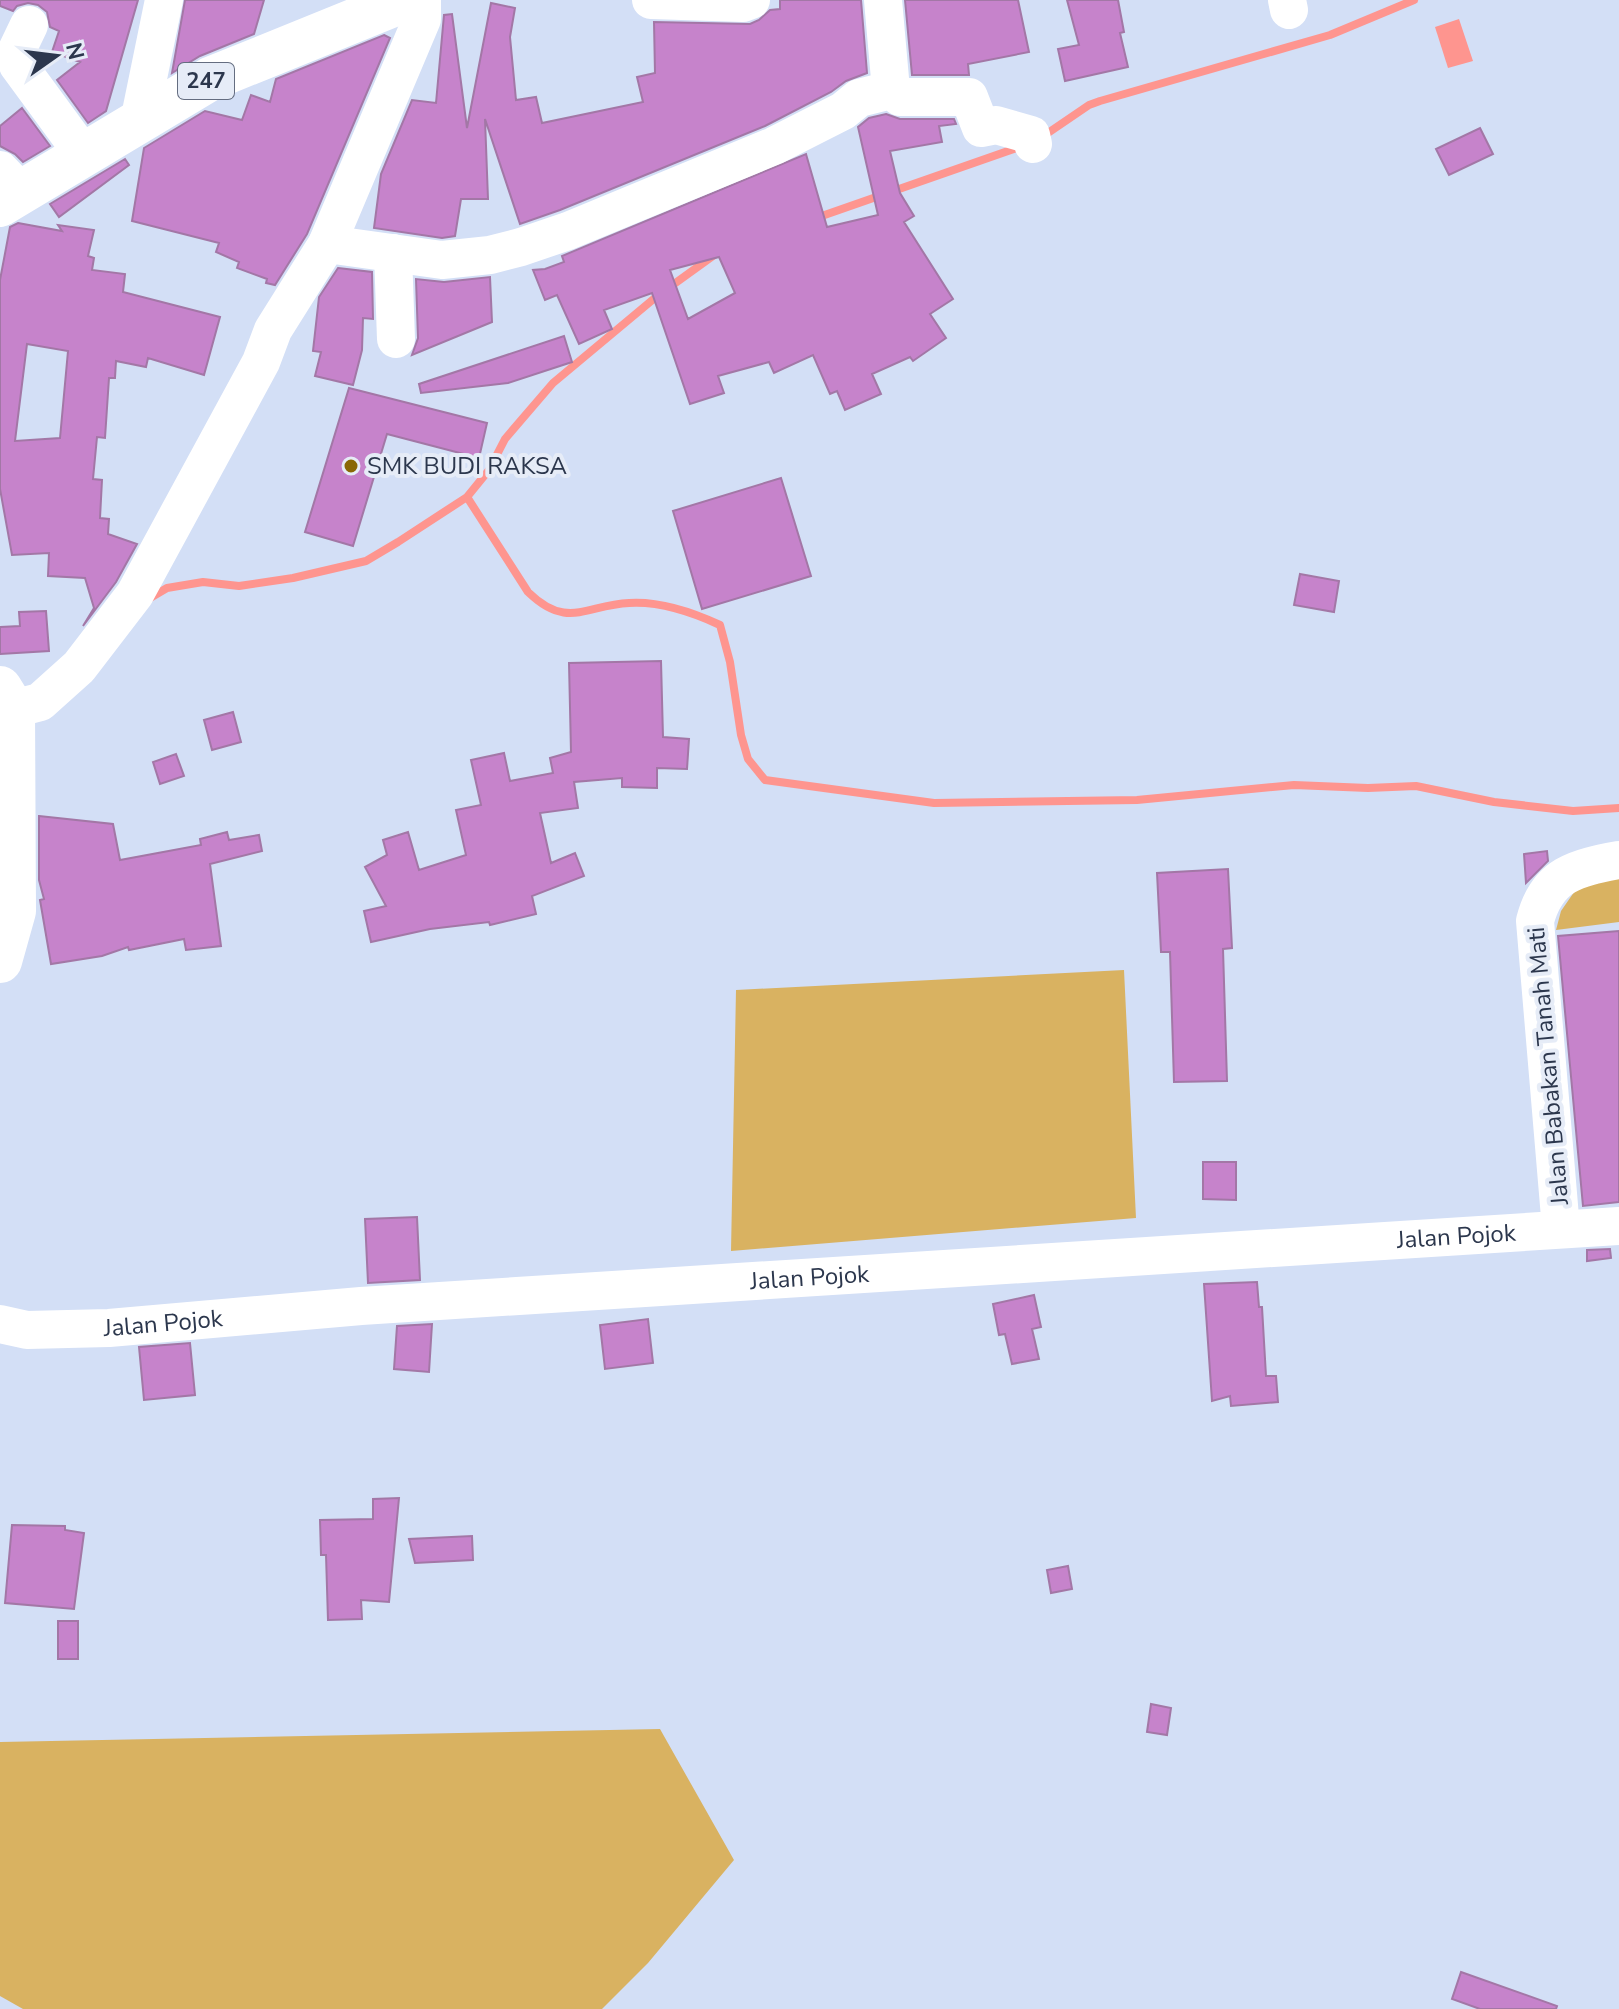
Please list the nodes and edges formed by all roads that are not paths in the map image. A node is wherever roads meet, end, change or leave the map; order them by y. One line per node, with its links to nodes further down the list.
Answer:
1 (164, 0): 9 (street)
2 (405, 0): 9 (main road, 247)
3 (422, 0): 13 (street)
4 (651, 0): 5 (street)
5 (751, 0)
6 (883, 0): 8 (street)
7 (29, 25): 11 (street)
8 (891, 90): 10 (street); 14 (street)
9 (139, 122): 11 (main road, 247)
10 (1033, 144)
11 (84, 155): 12 (main road, 247)
12 (7, 189)
13 (327, 244): 14 (street); 16 (street)
14 (393, 253): 15 (street)
15 (396, 339)
16 (7, 721): 18 (main road)
17 (1619, 860): 20 (street, Jalan Babakan Tanah Mati)
18 (0, 961)
19 (1619, 1226): 20 (street, Jalan Pojok)
20 (1561, 1229): 21 (street, Jalan Pojok)
21 (0, 1324)

